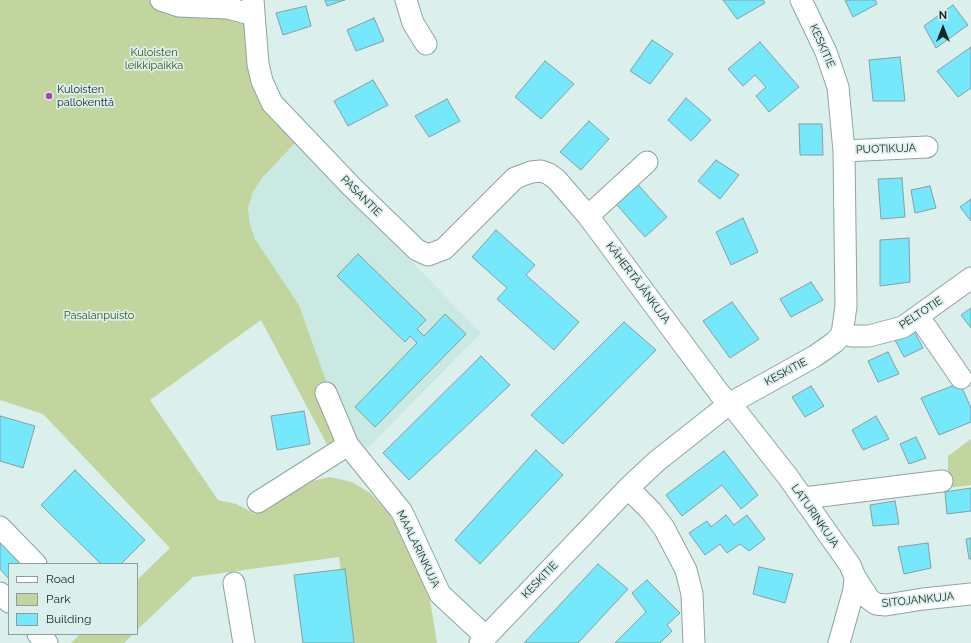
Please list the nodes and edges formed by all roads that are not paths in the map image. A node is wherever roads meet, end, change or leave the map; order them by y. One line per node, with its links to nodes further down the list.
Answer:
1 (161, 0): 4 (street)
2 (406, 0): 5 (street)
3 (801, 0): 7 (street, KESKITIE)
4 (254, 8): 9 (street, PASANTIE)
5 (426, 44)
6 (927, 147): 7 (street, PUOTIKUJA)
7 (844, 151): 13 (street, KESKITIE)
8 (647, 162): 10 (street)
9 (541, 171): 10 (street, KÄHERTÄJÄNKUJA)
10 (588, 216): 16 (street, KÄHERTÄJÄNKUJA)
11 (971, 278): 12 (street, PELTOTIE)
12 (919, 317): 13 (street, PELTOTIE); 14 (street)
13 (842, 334): 16 (street, KESKITIE)
14 (961, 378)
15 (326, 393): 17 (street, MAALARINKUJA)
16 (729, 404): 19 (street, KESKITIE); 20 (street, LATURINKUJA)
17 (348, 445): 21 (street); 30 (street, MAALARINKUJA)
18 (942, 481): 20 (street)
19 (628, 488): 30 (street, KESKITIE); 33 (street)
20 (804, 498): 24 (street, LATURINKUJA)
21 (258, 502)
22 (0, 527): 23 (street)
23 (35, 563)
24 (855, 577): 27 (street, SITOJANKUJA); 34 (street)
25 (234, 583): 32 (street)
26 (0, 593): 28 (street)
27 (971, 594)
28 (8, 601)
29 (39, 635): 31 (street)
30 (482, 640)
31 (47, 643)
32 (244, 643)
33 (694, 643)
34 (839, 643)

